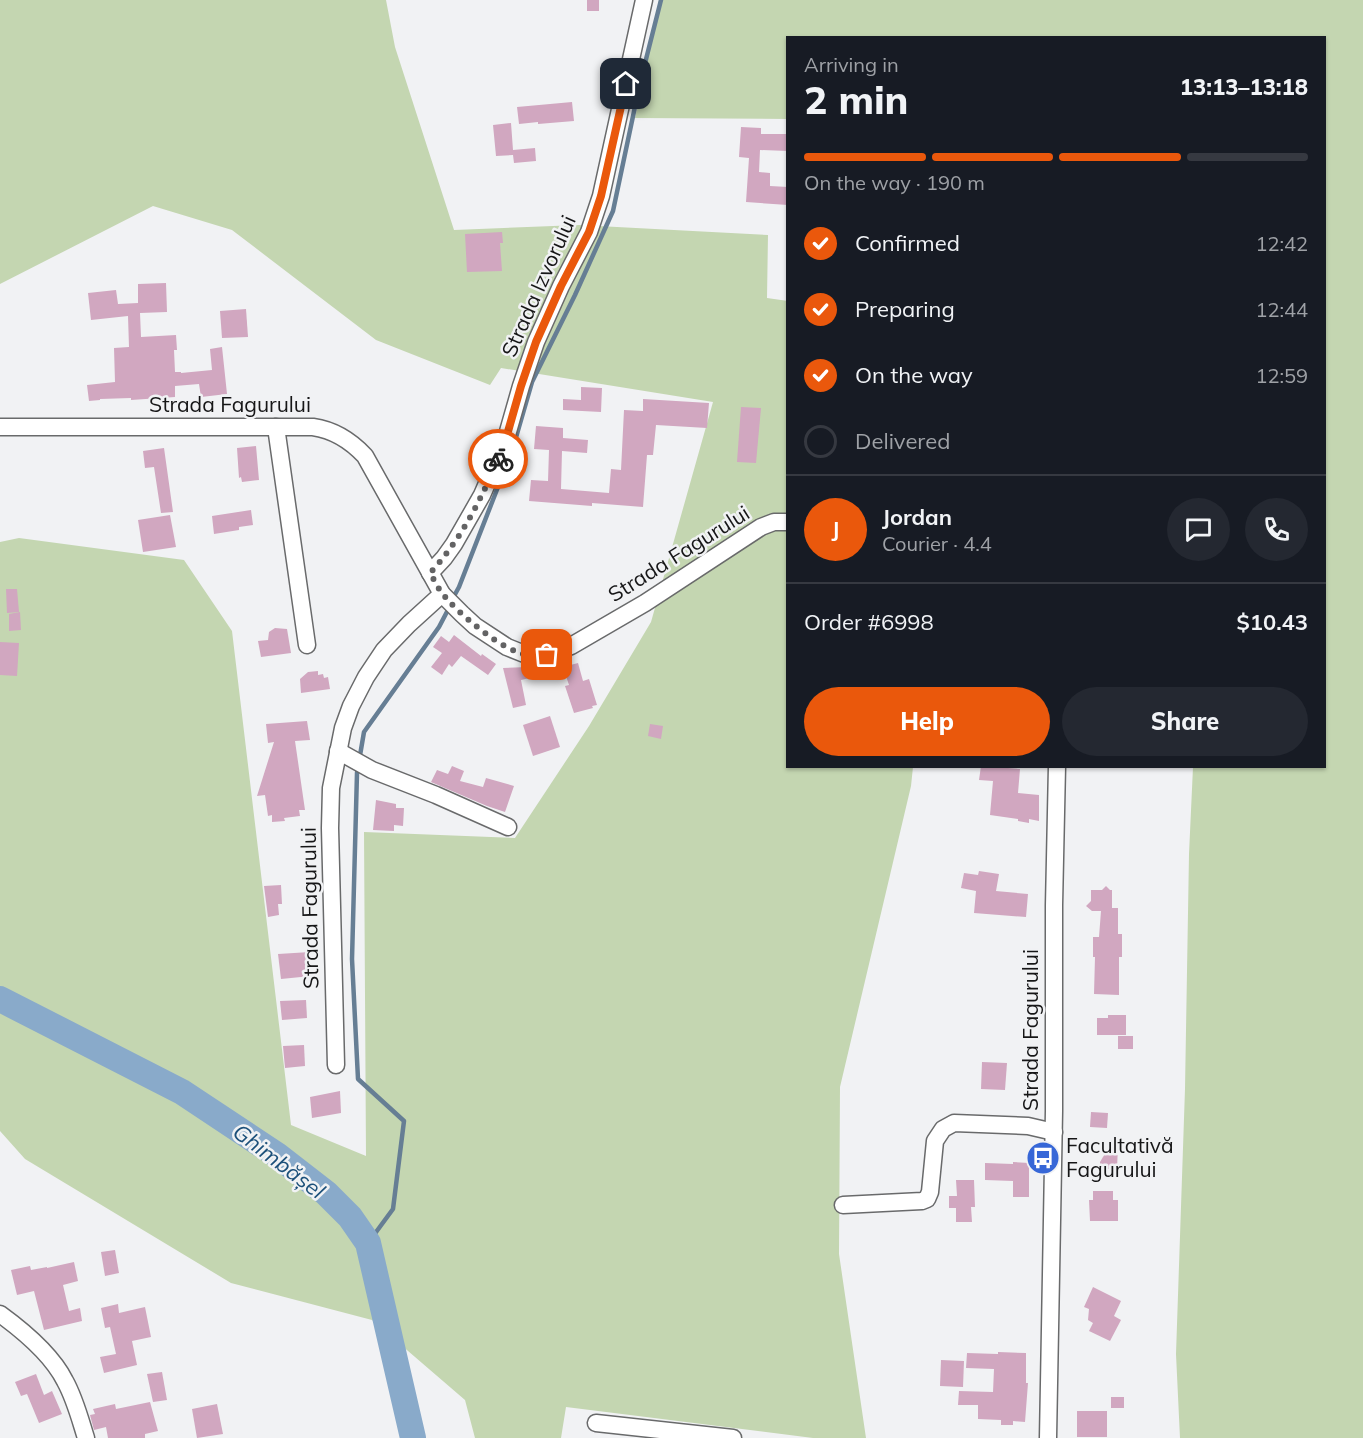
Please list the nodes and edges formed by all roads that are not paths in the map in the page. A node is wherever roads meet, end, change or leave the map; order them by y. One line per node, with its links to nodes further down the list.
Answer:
1 (645, 0): 5 (street, Strada Izvorului)
2 (0, 427): 3 (street, Strada Fagurului)
3 (276, 427): 5 (street, Strada Fagurului); 7 (street)
4 (786, 522): 6 (street, Strada Fagurului)
5 (430, 573): 6 (street, Strada Fagurului)
6 (448, 600): 8 (street, Strada Fagurului)
7 (307, 645)
8 (352, 759): 10 (street); 11 (street, Strada Fagurului)
9 (1057, 768): 12 (street, Strada Fagurului)
10 (508, 827)
11 (336, 1065)
12 (1054, 1132): 13 (street); 18 (street, Strada Fagurului)
13 (843, 1205)
14 (0, 1314): 16 (street)
15 (596, 1423): 17 (street)
16 (86, 1438)
17 (733, 1438)
18 (1048, 1438)

